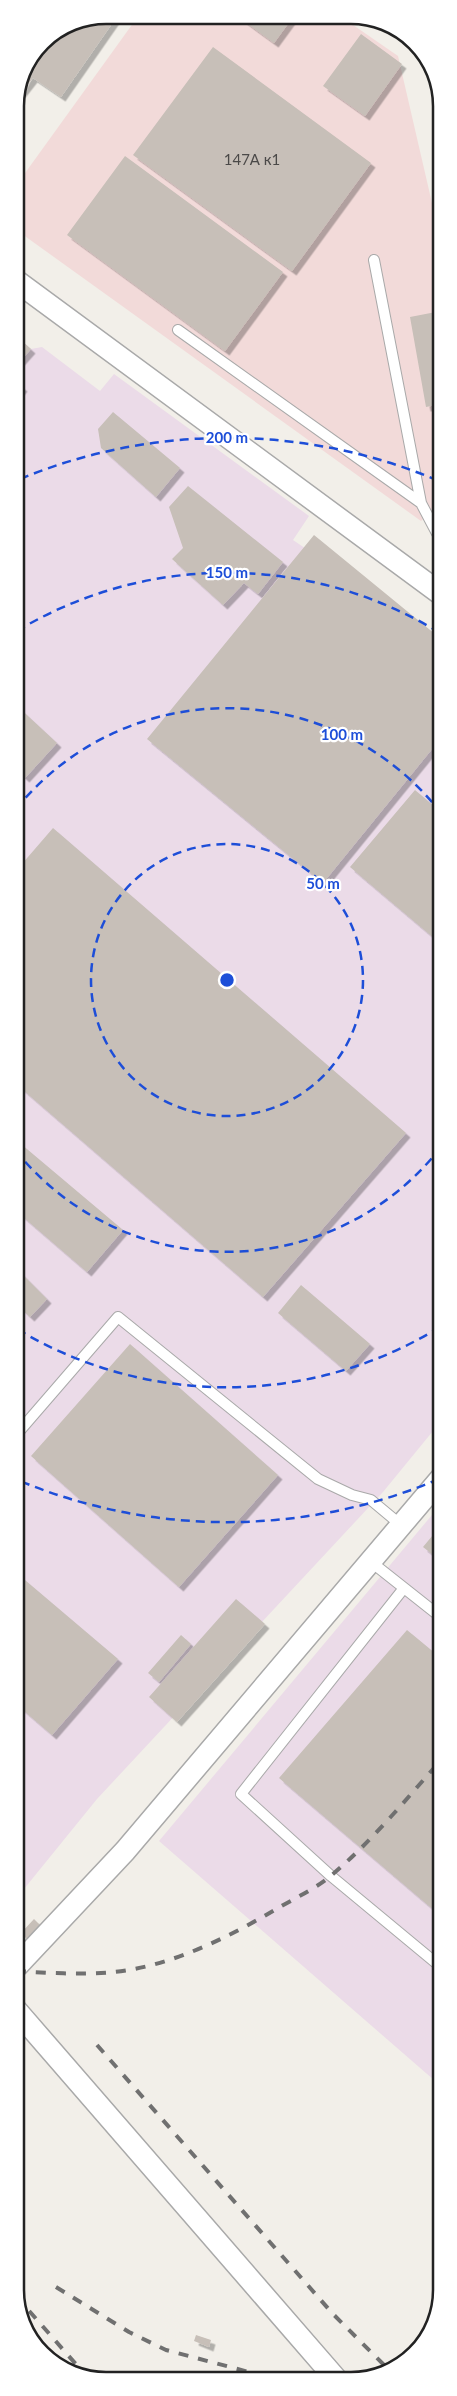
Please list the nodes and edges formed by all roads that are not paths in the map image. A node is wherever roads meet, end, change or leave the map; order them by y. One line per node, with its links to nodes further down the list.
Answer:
1 (374, 260): 4 (lane)
2 (24, 287): 6 (street)
3 (178, 330): 4 (lane)
4 (421, 503): 5 (lane)
5 (433, 526)
6 (433, 588)
7 (24, 1426): 9 (lane)
8 (433, 1488): 9 (street)
9 (401, 1525): 10 (street)
10 (370, 1561): 11 (lane); 13 (street)
11 (404, 1588): 12 (lane); 14 (lane)
12 (433, 1611)
13 (24, 1959)
14 (433, 1961)
15 (24, 2019): 16 (street)
16 (330, 2372)

